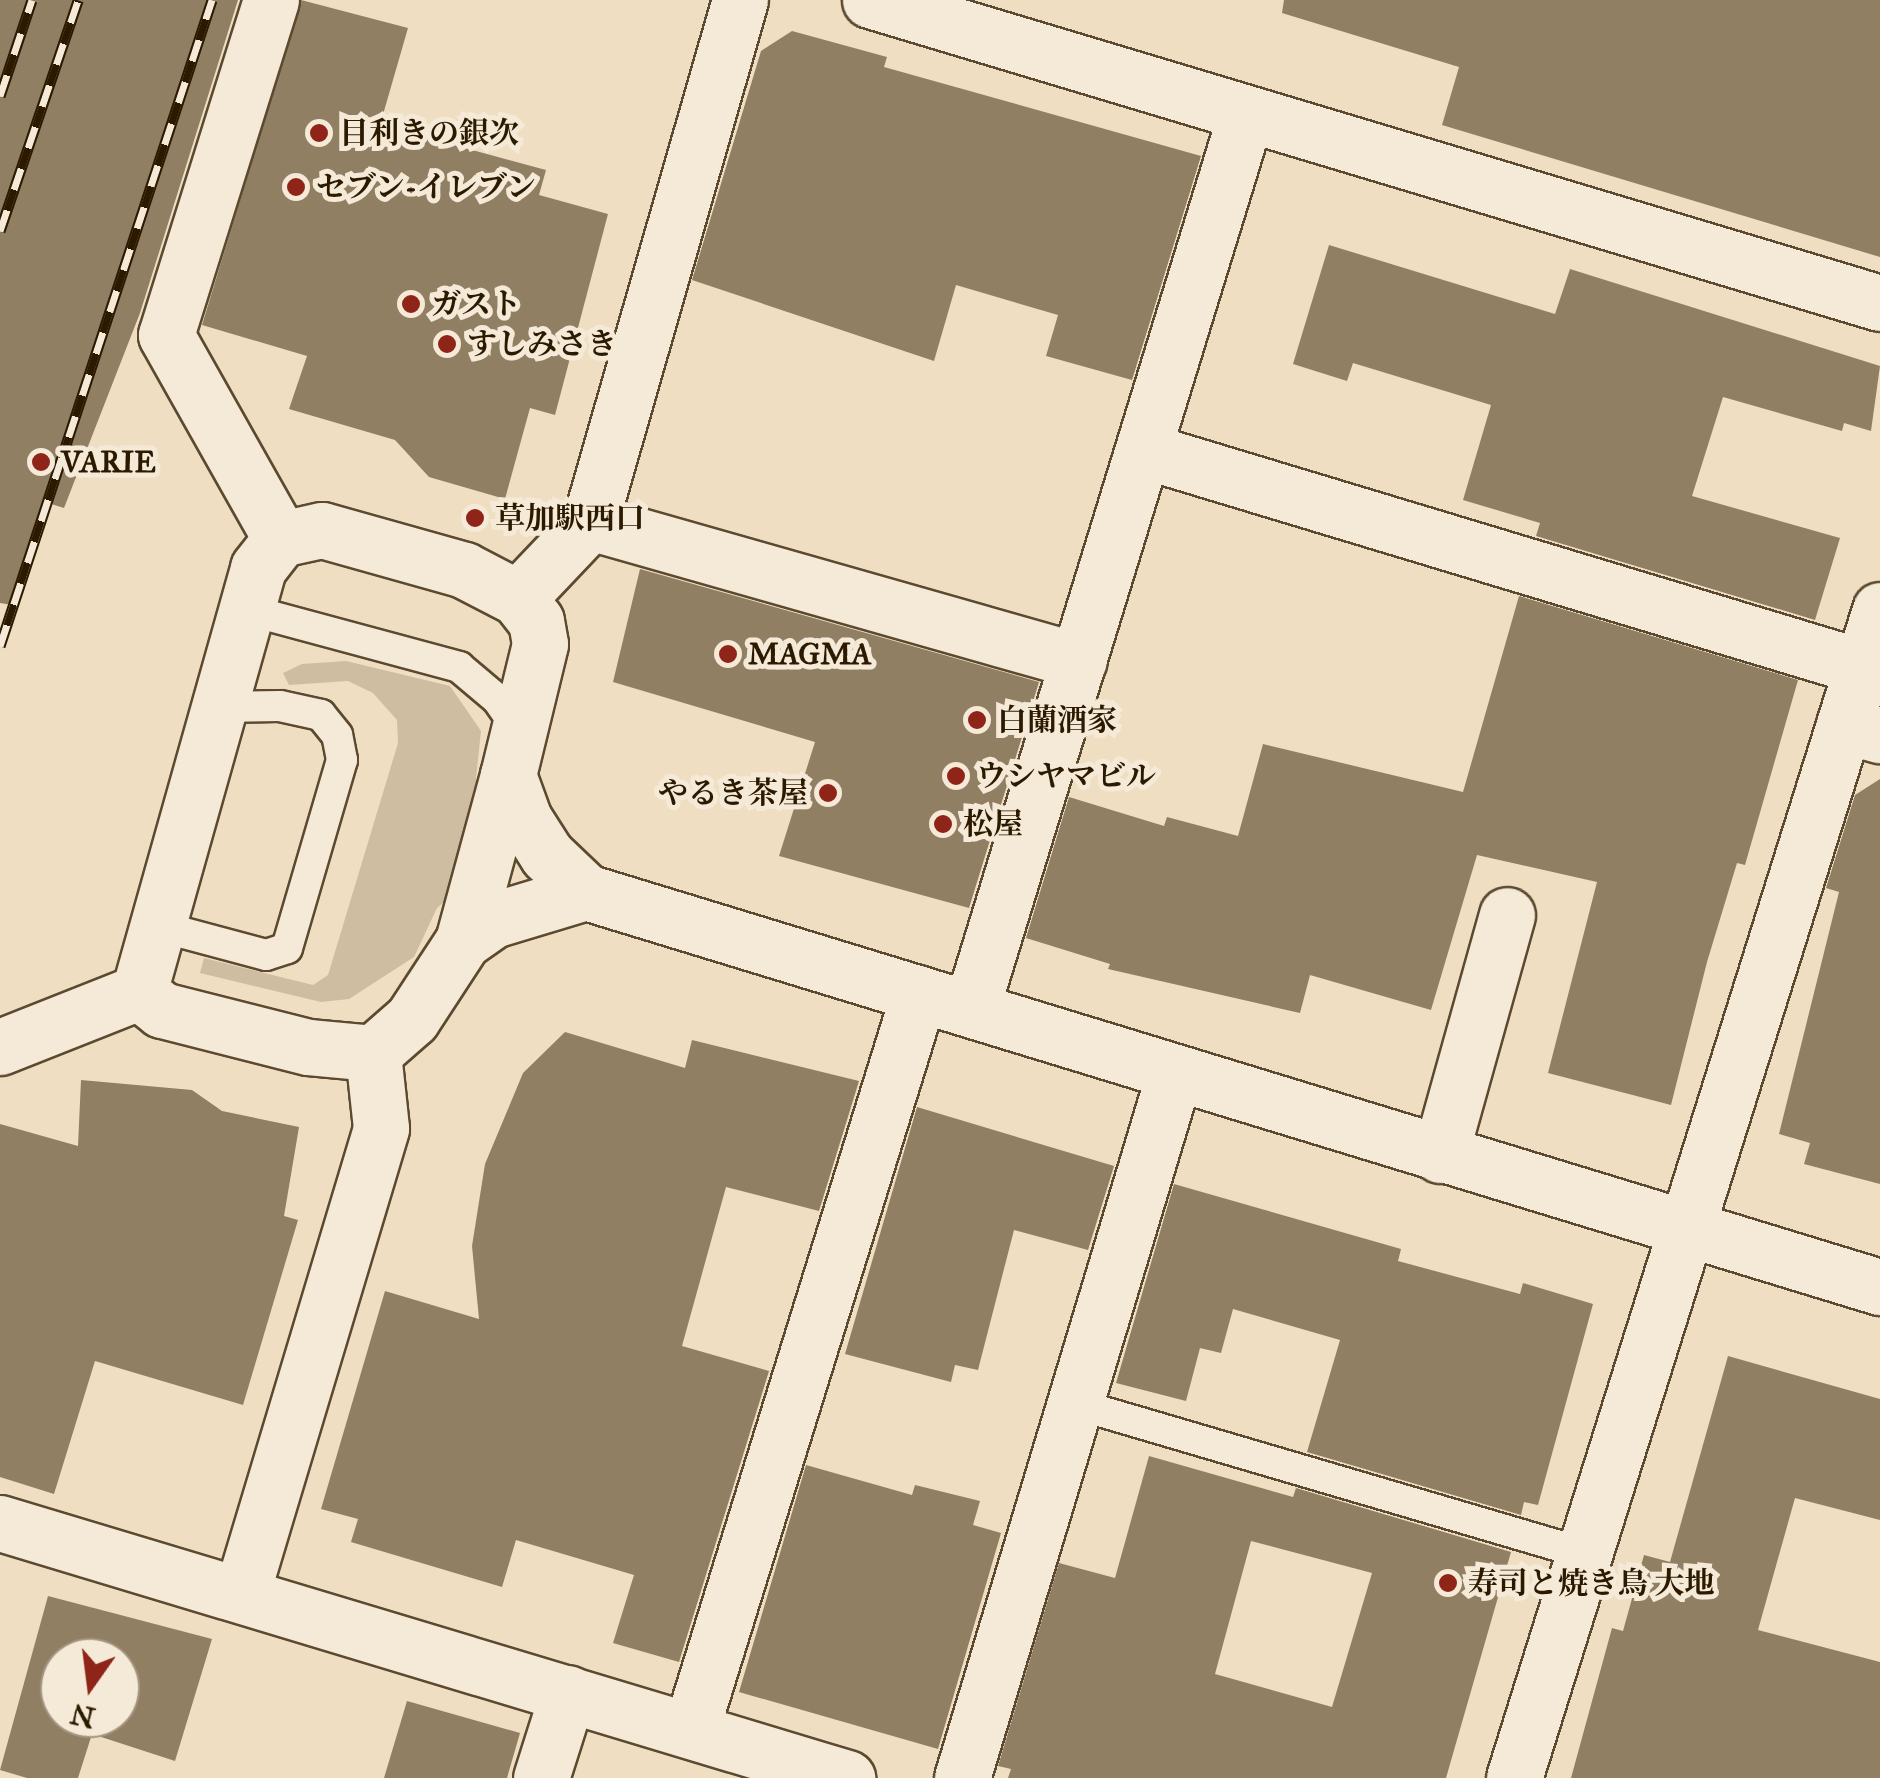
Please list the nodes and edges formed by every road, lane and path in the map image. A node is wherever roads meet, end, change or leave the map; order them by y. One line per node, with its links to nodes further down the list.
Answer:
1 (271, 0): 9 (street)
2 (740, 0): 8 (street)
3 (870, 0): 4 (street)
4 (950, 12): 5 (street)
5 (1246, 114): 6 (street); 7 (street)
6 (1880, 303)
7 (1146, 452): 13 (street); 14 (street)
8 (590, 522): 10 (street); 13 (street)
9 (281, 539): 10 (street); 11 (street)
10 (518, 598): 17 (street)
11 (248, 610): 15 (street); 17 (lane)
12 (1880, 610): 14 (street)
13 (1079, 661): 24 (street)
14 (1862, 666): 16 (street)
15 (217, 707): 20 (street); 20 (lane)
16 (1862, 730): 29 (street)
17 (513, 752): 18 (street); 21 (street)
18 (586, 892): 21 (street); 23 (street)
19 (1507, 916): 28 (street)
20 (154, 925): 22 (street)
21 (463, 941): 26 (street)
22 (140, 992): 25 (street); 26 (street)
23 (919, 994): 24 (street); 36 (street)
24 (971, 1010): 27 (street)
25 (0, 1047)
26 (373, 1052): 34 (street)
27 (1174, 1075): 28 (street); 31 (street)
28 (1440, 1155): 29 (street)
29 (1687, 1228): 30 (street); 33 (street)
30 (1880, 1286)
31 (1076, 1404): 33 (lane); 39 (street)
32 (0, 1523): 34 (street)
33 (1583, 1554): 40 (street)
34 (242, 1592): 35 (street)
35 (568, 1692): 36 (street); 37 (street)
36 (691, 1729): 38 (street)
37 (541, 1778)
38 (847, 1778)
39 (962, 1778)
40 (1514, 1778)

